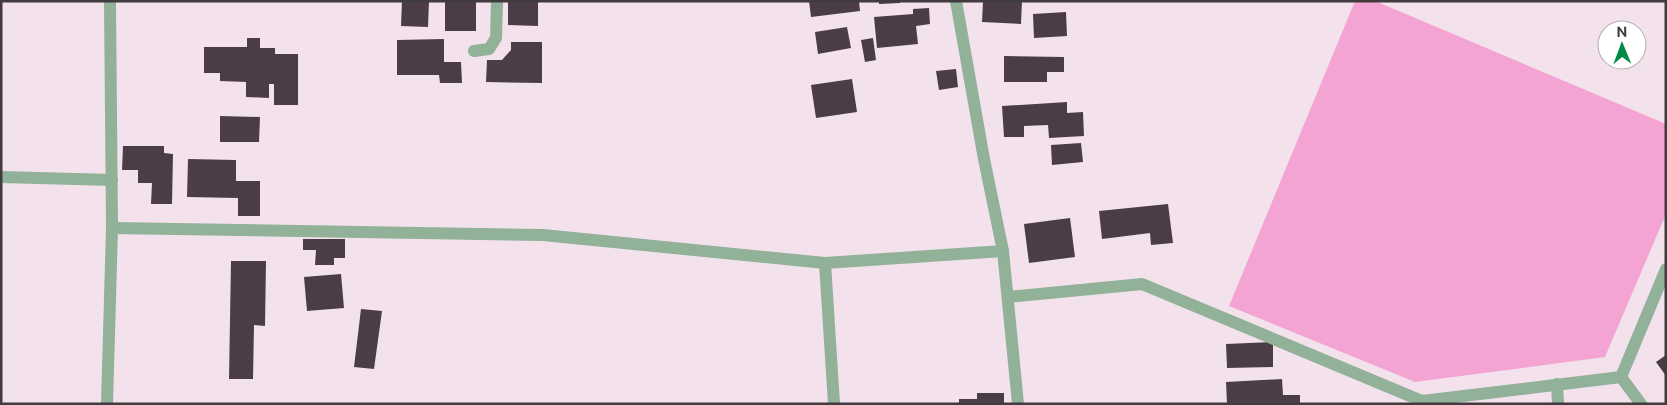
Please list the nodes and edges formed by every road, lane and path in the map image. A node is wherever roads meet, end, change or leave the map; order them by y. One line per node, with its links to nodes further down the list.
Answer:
1 (110, 1): 6 (street)
2 (497, 1): 4 (street)
3 (956, 1): 8 (street)
4 (474, 51)
5 (1, 177): 6 (street)
6 (112, 180): 7 (street)
7 (112, 228): 9 (street); 15 (street)
8 (1003, 251): 9 (street); 11 (street)
9 (824, 263): 16 (street)
10 (1666, 269): 12 (street)
11 (1008, 297): 14 (street); 17 (street)
12 (1621, 377): 13 (street); 19 (street)
13 (1557, 384): 14 (street); 18 (street)
14 (1422, 402)
15 (107, 404)
16 (834, 404)
17 (1018, 404)
18 (1558, 404)
19 (1640, 404)

